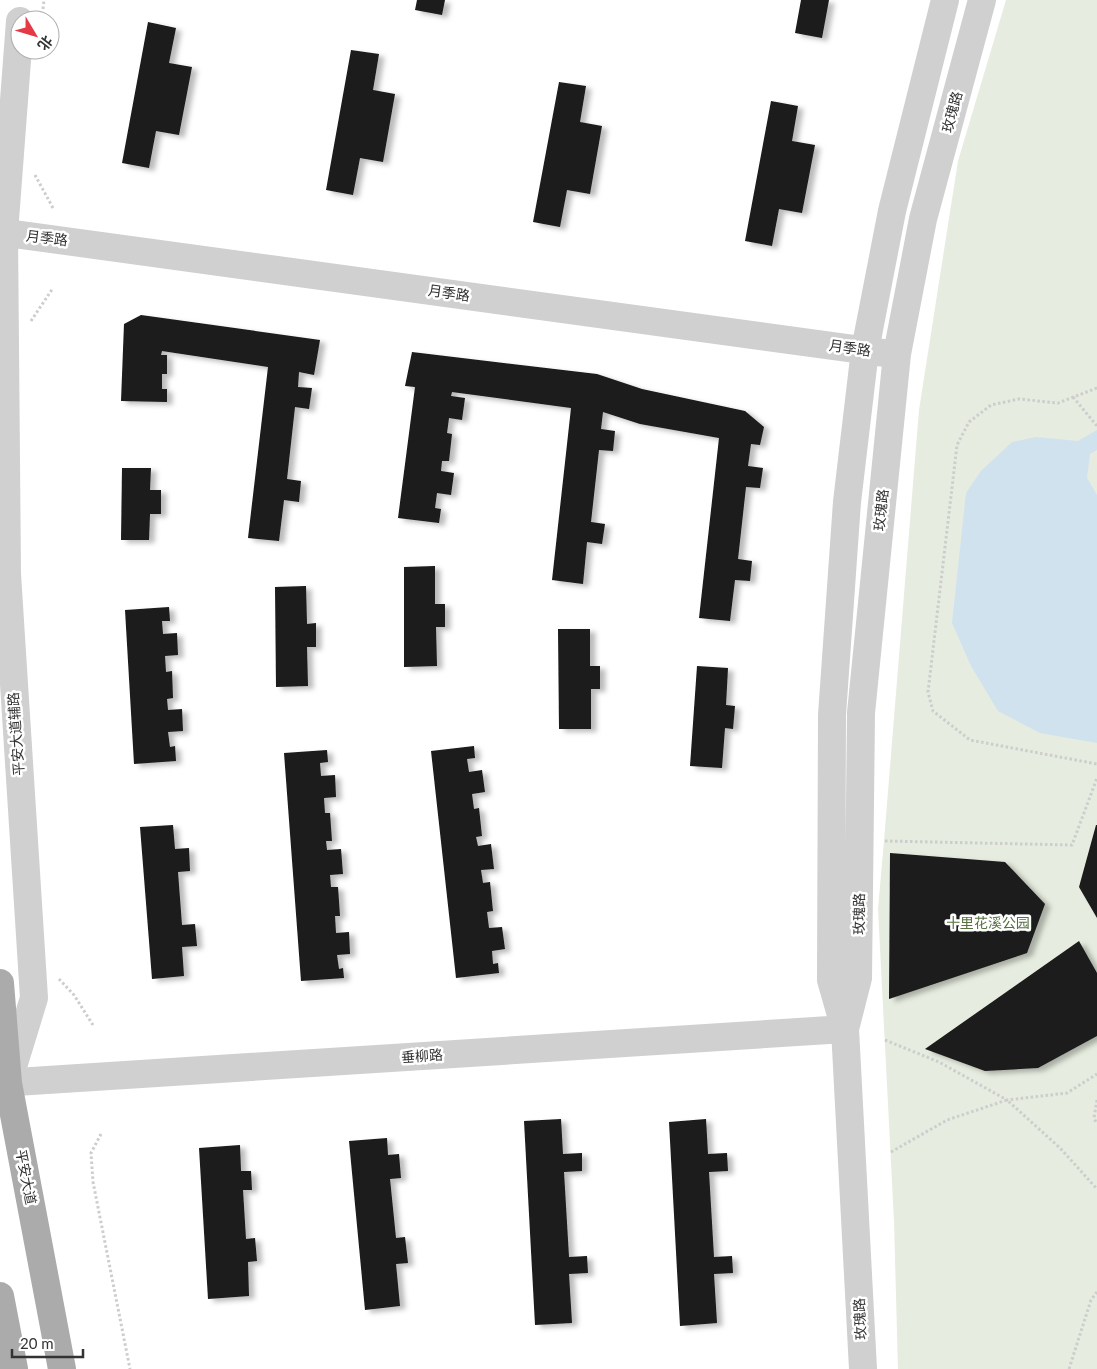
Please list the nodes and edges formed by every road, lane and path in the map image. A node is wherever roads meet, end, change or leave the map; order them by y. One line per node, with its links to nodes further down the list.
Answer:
1 (945, 0): 5 (street, 玫瑰路)
2 (982, 0): 6 (street, 玫瑰路)
3 (17, 60): 4 (street, 平安大道辅路)
4 (2, 232): 5 (street, 月季路); 10 (street, 平安大道辅路)
5 (865, 350): 6 (street, 月季路); 17 (street, 玫瑰路)
6 (897, 354): 17 (street, 玫瑰路)
7 (1097, 388): 8 (path)
8 (1073, 397): 9 (path); 11 (path)
9 (1097, 426)
10 (4, 584): 20 (street, 平安大道辅路)
11 (1097, 764)
12 (1097, 778): 13 (path)
13 (884, 841)
14 (0, 982): 20 (main road, 平安大道)
15 (74, 995): 16 (path)
16 (93, 1026)
17 (844, 1029): 20 (street, 垂柳路); 32 (street, 玫瑰路)
18 (885, 1040): 21 (path)
19 (1097, 1074): 21 (path)
20 (4, 1083): 30 (main road, 平安大道)
21 (1007, 1100): 25 (path); 26 (path)
22 (1097, 1100): 23 (path)
23 (1097, 1124)
24 (102, 1134): 31 (path)
25 (891, 1152)
26 (1097, 1189)
27 (1097, 1292): 33 (path)
28 (0, 1296): 29 (main road)
29 (14, 1369)
30 (62, 1369)
31 (130, 1369)
32 (863, 1369)
33 (1069, 1369)

